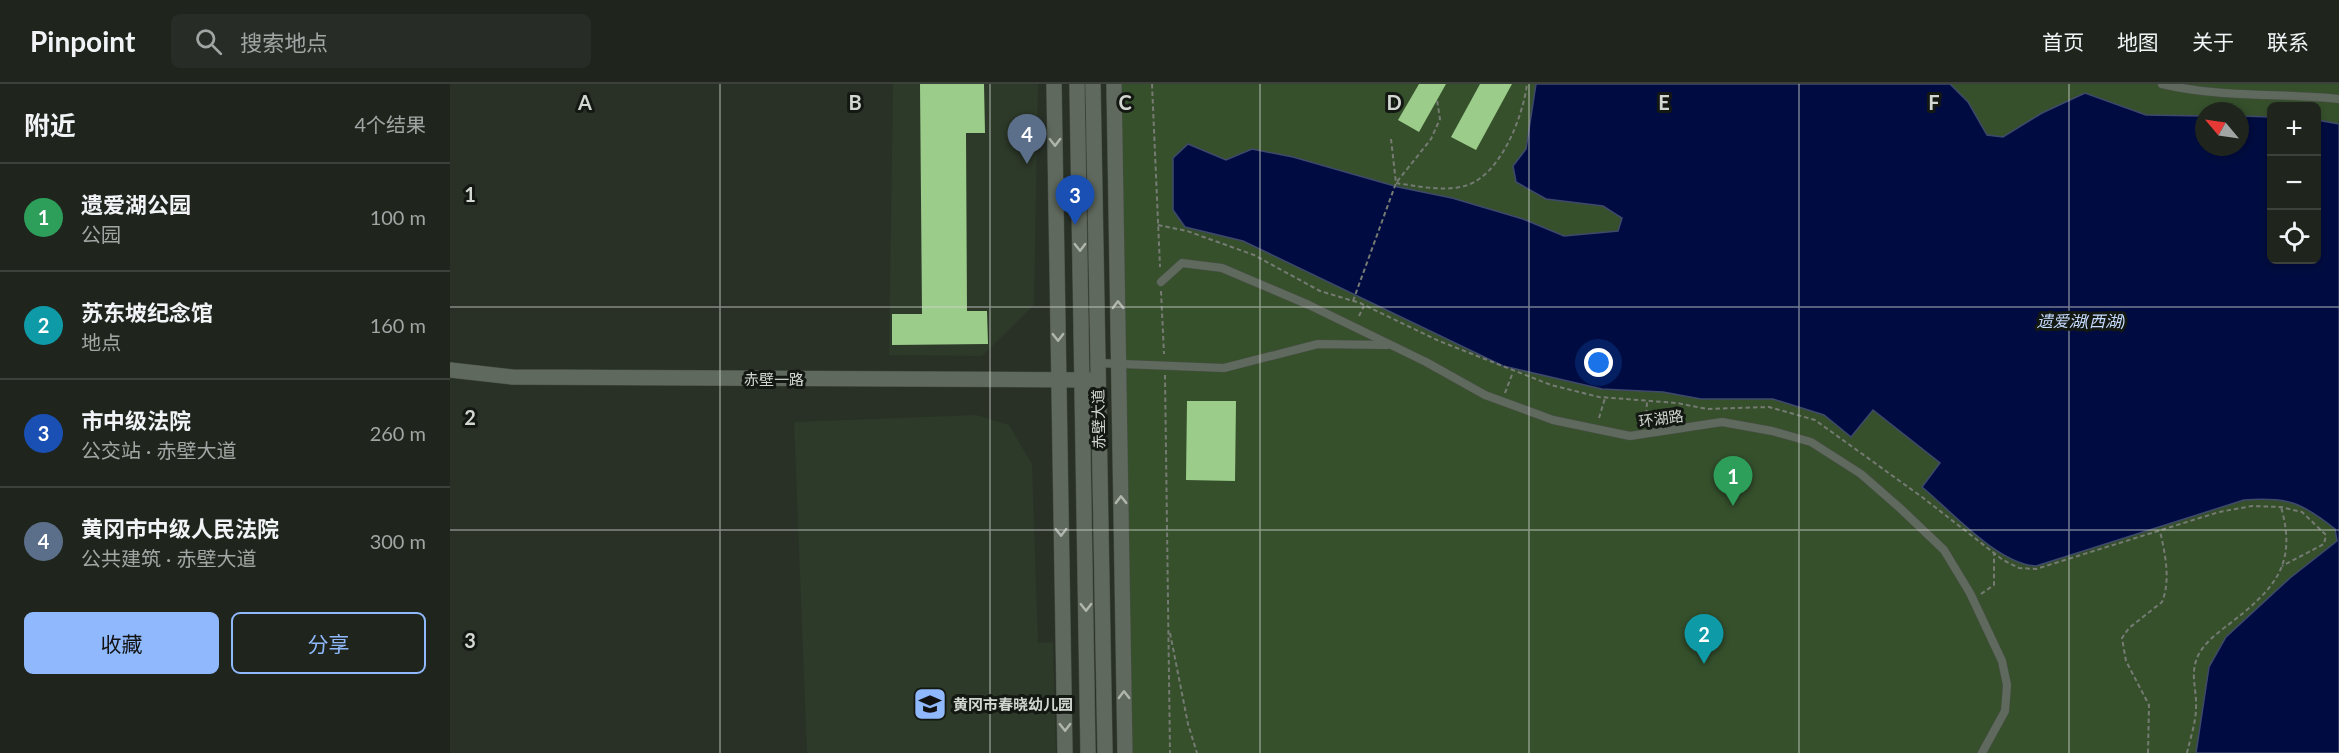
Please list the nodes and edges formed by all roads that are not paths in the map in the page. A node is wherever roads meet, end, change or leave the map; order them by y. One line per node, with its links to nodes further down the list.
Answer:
1 (1054, 84): 12 (street, one-way to 12)
2 (1077, 84): 13 (street, 赤壁大道, one-way to 13)
3 (1093, 84): 9 (street, 赤壁大道)
4 (1114, 84): 10 (street, one-way to 4)
5 (2162, 84): 6 (lane)
6 (2339, 99)
7 (1161, 282): 8 (lane, 环湖路)
8 (1390, 345): 10 (lane); 18 (lane, 环湖路)
9 (1097, 363): 10 (lane); 13 (street, 赤壁大道)
10 (1119, 364): 17 (street, one-way to 10)
11 (450, 370): 12 (street, 赤壁一路)
12 (1058, 380): 13 (street, 赤壁一路); 14 (street, one-way to 14)
13 (1090, 381): 15 (street, 赤壁大道, one-way to 15); 16 (street, 赤壁大道)
14 (1065, 753)
15 (1088, 753)
16 (1105, 753)
17 (1125, 753)
18 (1982, 753)

